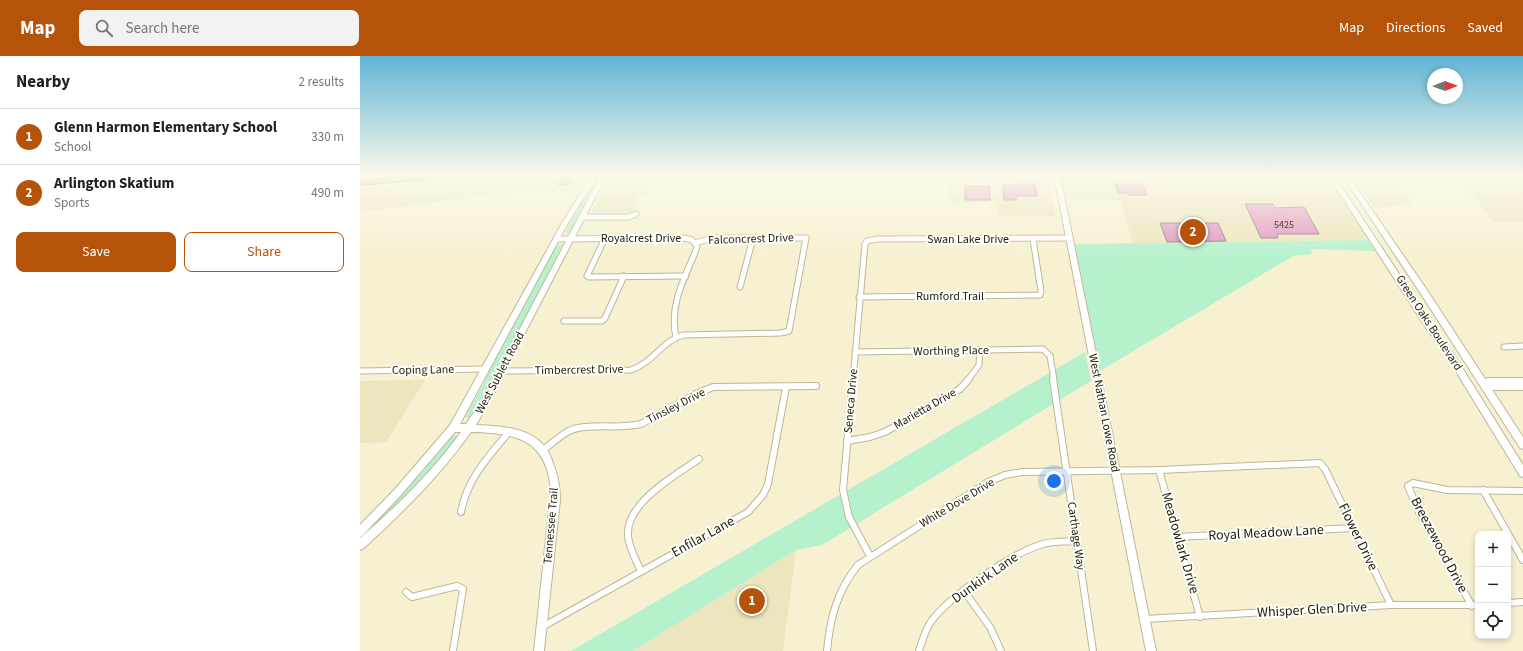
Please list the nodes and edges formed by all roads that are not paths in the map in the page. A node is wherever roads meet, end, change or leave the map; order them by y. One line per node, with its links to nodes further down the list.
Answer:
1 (578, 203): 11 (main road, West Sublett Road)
2 (589, 203): 6 (main road, West Sublett Road)
3 (1063, 203): 10 (main road, West Nathan Lowe Road)
4 (1351, 204): 5 (main road); 32 (main road, Green Oaks Boulevard)
5 (1364, 204): 33 (main road)
6 (583, 215): 7 (street); 12 (main road, West Sublett Road)
7 (607, 215): 7 (street)
8 (605, 238): 12 (street, Royalcrest Drive); 15 (street, Royalcrest Drive); 16 (street)
9 (753, 238): 15 (street, Falconcrest Drive); 18 (street); 21 (street, Falconcrest Drive)
10 (1070, 238): 13 (street, Swan Lake Drive); 45 (main road, West Nathan Lowe Road)
11 (556, 239): 12 (street, Royalcrest Drive); 28 (main road, West Sublett Road)
12 (571, 239): 30 (main road, West Sublett Road)
13 (1033, 239): 14 (street, Swan Lake Drive); 19 (street, Rumford Trail)
14 (867, 241): 19 (street, Seneca Drive)
15 (695, 243): 17 (street, Royalcrest Drive)
16 (624, 276): 17 (street); 20 (street)
17 (686, 276): 22 (street, Royalcrest Drive)
18 (740, 287)
19 (859, 297): 27 (street, Seneca Drive)
20 (564, 321)
21 (789, 331): 22 (street, Timbercrest Drive)
22 (676, 338): 30 (street, Timbercrest Drive)
23 (1504, 347): 24 (street)
24 (1522, 348)
25 (980, 350): 26 (street, Worthing Place); 27 (street, Worthing Place); 40 (street, Marietta Drive)
26 (1047, 351): 47 (street, Carthage Way)
27 (855, 352): 40 (street, Seneca Drive)
28 (485, 369): 29 (street, Coping Lane); 37 (main road, West Sublett Road)
29 (360, 371)
30 (501, 371): 38 (main road, West Sublett Road)
31 (1523, 381): 33 (street)
32 (1468, 384): 33 (main road); 48 (main road, Green Oaks Boulevard)
33 (1485, 384): 36 (street); 41 (main road)
34 (816, 386): 35 (street, Tinsley Drive)
35 (786, 387): 42 (street, Tinsley Drive); 59 (street, Enfilar Lane)
36 (1523, 387)
37 (453, 428): 38 (main road); 53 (main road, West Sublett Road)
38 (470, 428): 39 (main road); 56 (main road, West Sublett Road)
39 (510, 432): 42 (main road); 51 (street)
40 (847, 441): 57 (street, Seneca Drive)
41 (1523, 445)
42 (543, 450): 68 (main road, Tennessee Trail)
43 (699, 459): 59 (street)
44 (1325, 469): 46 (street, White Dove Drive); 52 (street, Flower Drive)
45 (1115, 470): 46 (street, White Dove Drive); 47 (street, White Dove Drive); 67 (main road, West Nathan Lowe Road)
46 (1159, 470): 54 (street, Meadowlark Drive)
47 (1067, 471): 55 (street, Carthage Way); 57 (street, White Dove Drive)
48 (1523, 473)
49 (1483, 490): 50 (street); 58 (street); 65 (street, Breezewood Drive)
50 (1523, 491)
51 (461, 512)
52 (1354, 528): 54 (street, Royal Meadow Lane); 64 (street, Flower Drive)
53 (360, 532)
54 (1178, 538): 66 (street, Meadowlark Drive)
55 (1077, 541): 60 (street, Dunkirk Lane); 74 (street, Carthage Way)
56 (360, 545)
57 (870, 556): 71 (street, White Dove Drive)
58 (1523, 560)
59 (641, 571): 68 (street, Enfilar Lane)
60 (964, 591): 72 (street, Dunkirk Lane); 73 (street)
61 (406, 592): 69 (street)
62 (1523, 602): 63 (street)
63 (1511, 603)
64 (1391, 605): 65 (street, Whisper Glen Drive); 66 (street, Whisper Glen Drive)
65 (1475, 606)
66 (1200, 617): 67 (street, Whisper Glen Drive)
67 (1145, 620): 75 (main road, West Nathan Lowe Road)
68 (542, 627): 70 (main road, Tennessee Trail)
69 (453, 651)
70 (539, 651)
71 (827, 651)
72 (919, 651)
73 (1000, 651)
74 (1093, 651)
75 (1151, 651)

